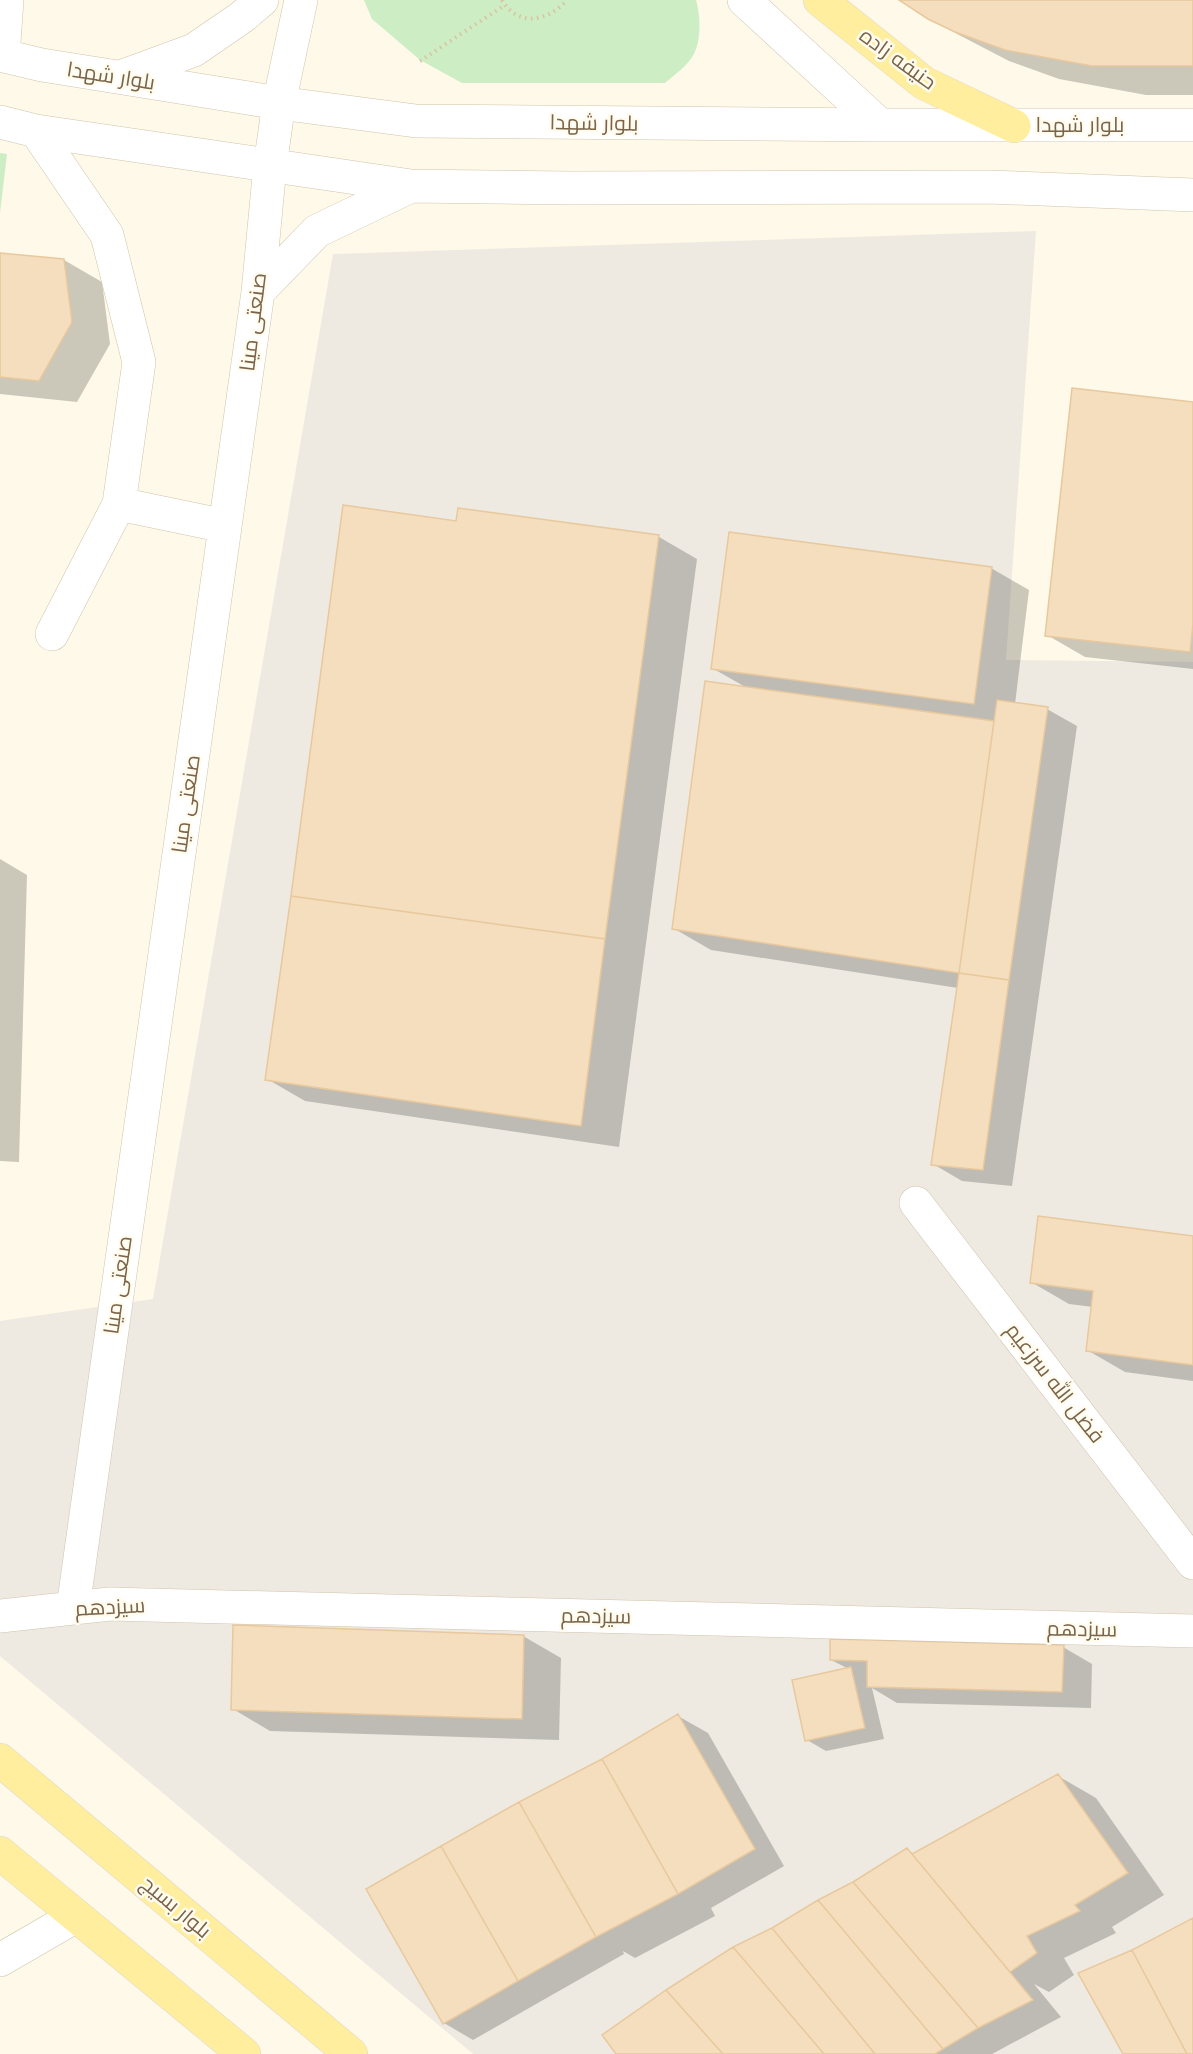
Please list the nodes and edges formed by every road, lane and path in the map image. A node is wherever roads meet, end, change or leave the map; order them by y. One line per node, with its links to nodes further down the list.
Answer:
1 (7, 0): 9 (street)
2 (262, 0): 11 (street)
3 (301, 0): 12 (street, صنعتی مینا)
4 (502, 0): 8 (path)
5 (567, 0): 8 (path)
6 (744, 0): 14 (street)
7 (820, 0): 16 (main road, حنیفه زاده)
8 (505, 5): 10 (path)
9 (1, 55): 11 (street, بلوار شهدا)
10 (420, 60)
11 (120, 77): 12 (street, بلوار شهدا)
12 (279, 103): 14 (street, بلوار شهدا); 18 (street, صنعتی مینا)
13 (0, 122): 17 (street)
14 (880, 125): 16 (street, بلوار شهدا)
15 (1193, 125): 16 (street, بلوار شهدا)
16 (1014, 126)
17 (36, 131): 18 (street); 22 (street)
18 (270, 166): 19 (street); 21 (street, صنعتی مینا)
19 (411, 186): 20 (street); 21 (street)
20 (1193, 195)
21 (258, 292): 23 (street, صنعتی مینا)
22 (119, 504): 23 (street); 24 (street)
23 (225, 526): 27 (street, صنعتی مینا)
24 (52, 634)
25 (916, 1203): 26 (street, فضل الله سرزعیم)
26 (1193, 1563)
27 (73, 1608): 28 (street, سیزدهم); 29 (street, سیزدهم)
28 (0, 1616)
29 (1193, 1631)
30 (0, 1760): 35 (main road, بلوار بسیج)
31 (0, 1853): 32 (main road)
32 (76, 1916): 33 (street); 34 (main road)
33 (0, 1960)
34 (244, 2054)
35 (351, 2054)

